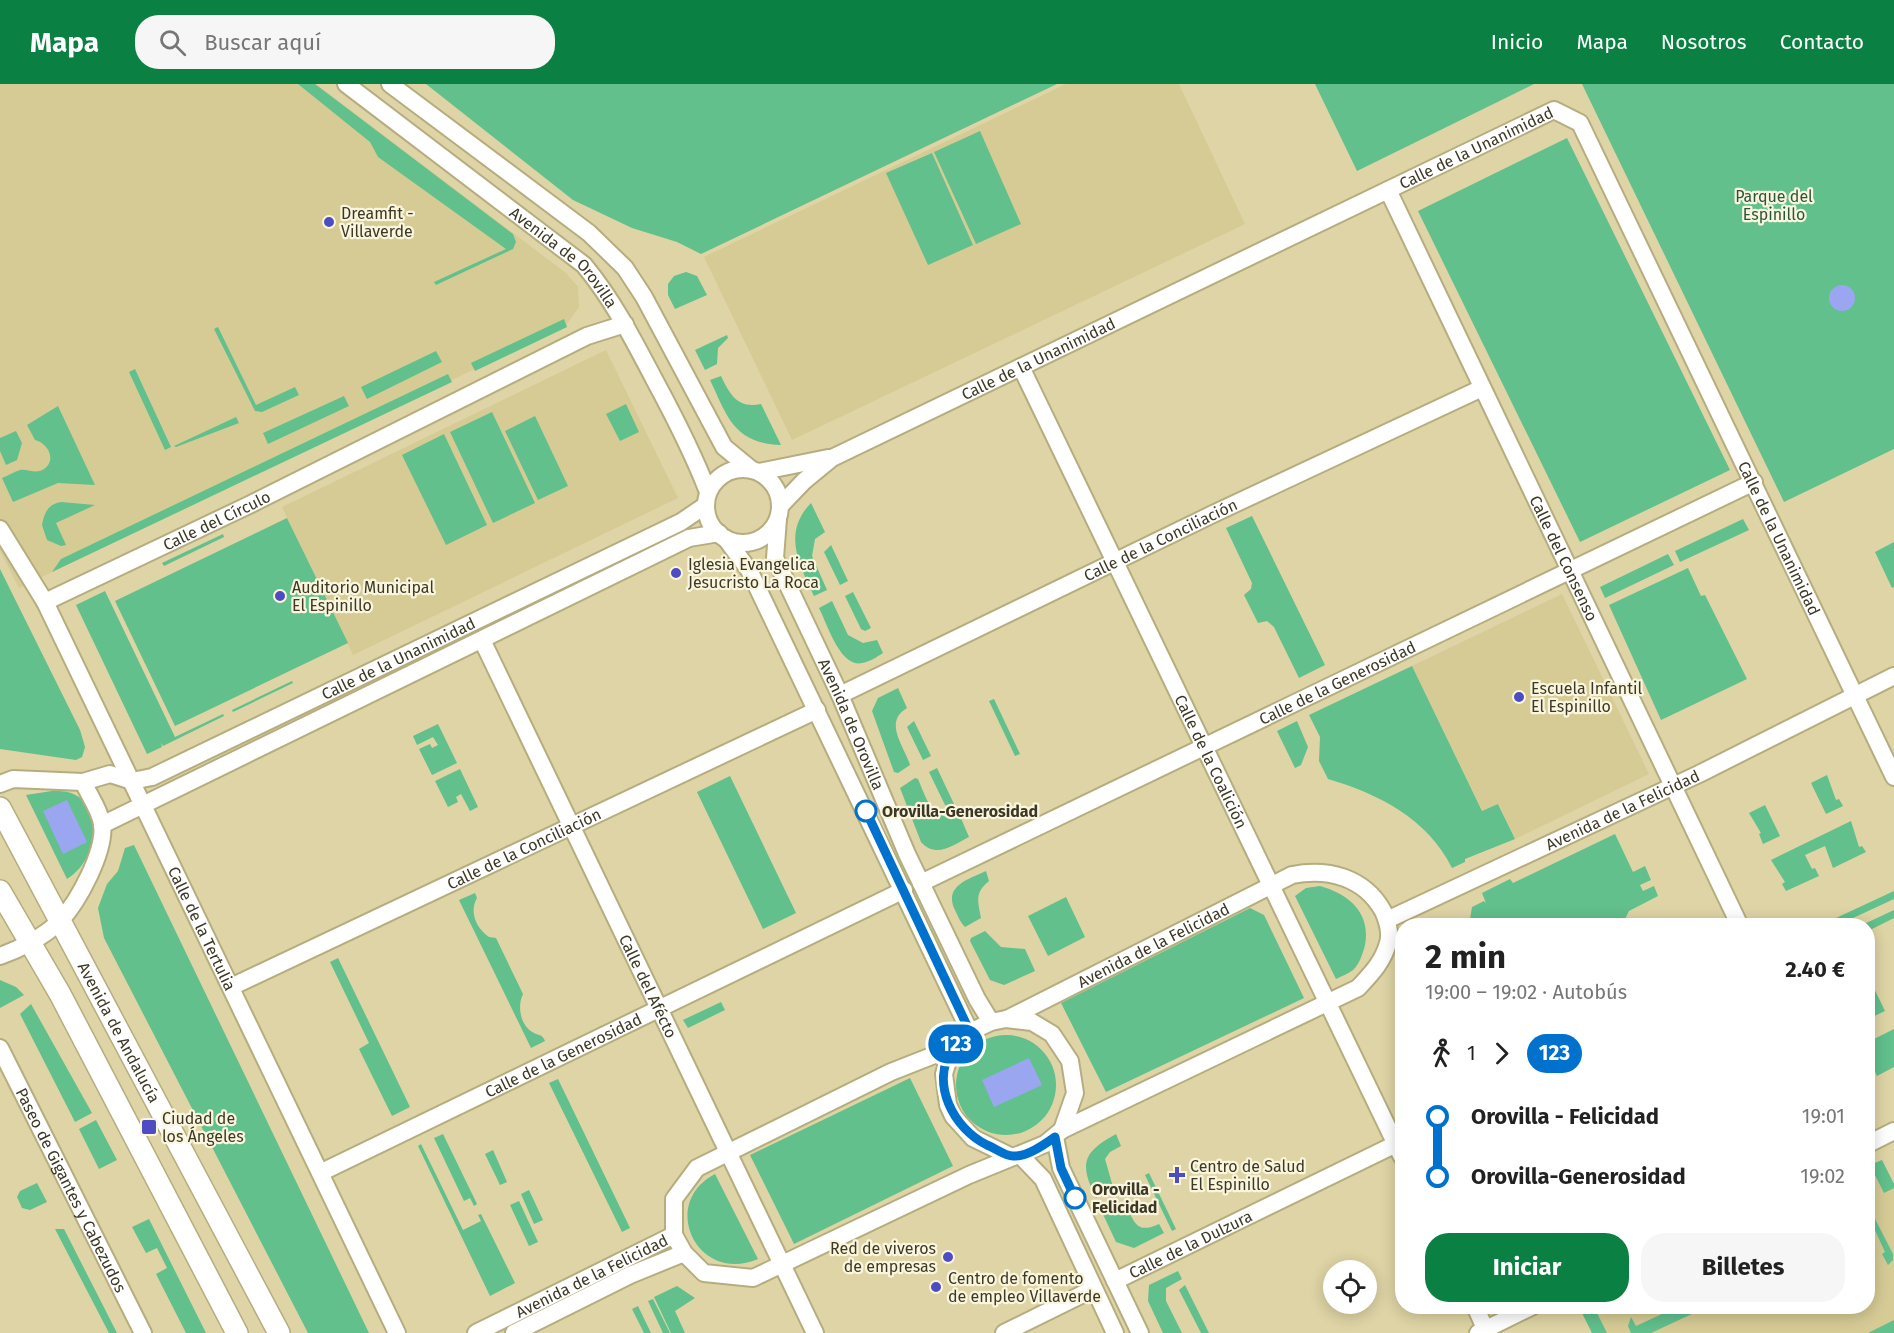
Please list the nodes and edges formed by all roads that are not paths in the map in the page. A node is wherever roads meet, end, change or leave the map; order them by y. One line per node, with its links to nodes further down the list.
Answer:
1 (346, 84): 4 (street, Avenida de Orovilla)
2 (390, 84): 9 (street, Avenida de Orovilla)
3 (1388, 190): 5 (street, Calle de la Unanimidad); 6 (street, Calle del Consenso); 10 (street, Calle de la Unanimidad)
4 (625, 324): 7 (street, Calle del Círculo); 11 (street, Avenida de Orovilla)
5 (1021, 367): 8 (street, Calle de la Unanimidad); 16 (street, Calle de la Coalición)
6 (1482, 388): 16 (street, Calle de la Conciliación); 17 (street, Calle del Consenso)
7 (388, 436): 15 (street, Calle del Círculo); 18 (street, Calle del Círculo)
8 (832, 458): 9 (street, Calle de la Unanimidad); 12 (street, Calle de la Unanimidad)
9 (755, 471): 11 (street); 12 (street)
10 (1754, 482): 17 (street, Calle de la Generosidad); 22 (street, Calle de la Unanimidad)
11 (707, 499): 14 (street); 26 (street, Calle de la Unanimidad)
12 (780, 511): 14 (street); 21 (street, Avenida de Orovilla)
13 (0, 529): 18 (street, Calle de la Tertulia)
14 (722, 536): 19 (street, Calle de la Unanimidad); 23 (street, Avenida de Orovilla)
15 (136, 548)
16 (1115, 562): 21 (street, Calle de la Conciliación); 24 (street, Calle de la Coalición)
17 (1570, 570): 24 (street, Calle de la Generosidad); 29 (street, Calle del Consenso)
18 (45, 602): 26 (street, Calle de la Tertulia)
19 (482, 640): 30 (street, Calle de la Unanimidad); 33 (street, Calle del Afécto)
20 (1894, 676): 22 (street)
21 (840, 695): 34 (street, Avenida de Orovilla)
22 (1854, 697): 25 (street, Calle de la Unanimidad); 29 (street, Avenida de la Felicidad)
23 (817, 710): 33 (street, Calle de la Conciliación); 36 (street, Avenida de Orovilla)
24 (1204, 747): 34 (street, Calle de la Generosidad); 35 (street, Calle de la Coalición)
25 (1894, 777)
26 (132, 781): 27 (street, Calle de la Unanimidad); 30 (street, Calle de la Tertulia)
27 (83, 782): 28 (street, Calle de la Unanimidad); 32 (street)
28 (0, 784)
29 (1672, 787): 38 (street, Calle del Consenso); 39 (street, Avenida de la Felicidad)
30 (143, 805): 32 (street, Calle de la Unanimidad); 43 (street, Calle de la Tertulia)
31 (0, 808): 40 (main road, Avenida de Andalucía)
32 (102, 825): 40 (street)
33 (572, 826): 43 (street, Calle de la Conciliación); 45 (street, Calle del Afécto)
34 (921, 883): 46 (street, Avenida de Orovilla)
35 (1272, 886): 39 (street, Avenida de la Felicidad); 44 (street, Calle de la Coalición); 46 (street, Avenida de la Felicidad)
36 (904, 890): 45 (street, Calle de la Generosidad); 47 (street, Avenida de Orovilla)
37 (0, 891): 41 (main road)
38 (1736, 918)
39 (1387, 920): 44 (street)
40 (60, 921): 41 (street); 68 (main road, Avenida de Andalucía)
41 (29, 943): 42 (street); 67 (main road)
42 (0, 956)
43 (231, 987): 57 (street, Calle de la Tertulia)
44 (1328, 1003): 51 (street); 53 (street, Calle de la Coalición)
45 (660, 1009): 54 (street, Calle del Afécto); 57 (street, Calle de la Generosidad)
46 (999, 1020): 47 (street); 51 (street)
47 (970, 1032): 49 (street)
48 (0, 1048): 66 (street, Paseo de Gigantes y Cabezudos)
49 (952, 1048): 54 (street, Avenida de la Felicidad); 56 (street)
50 (1894, 1131): 52 (street)
51 (1059, 1133): 56 (street); 61 (street)
52 (1875, 1140)
53 (1395, 1142)
54 (727, 1152): 58 (street, Avenida de la Felicidad); 60 (street, Calle del Afécto)
55 (1395, 1152): 61 (street, Calle de la Dulzura)
56 (1016, 1156): 60 (street, Avenida de la Felicidad); 62 (street)
57 (321, 1172): 69 (street, Calle de la Tertulia)
58 (674, 1235): 59 (street, Avenida de la Felicidad); 70 (street, Avenida de la Felicidad)
59 (684, 1253): 60 (street, Avenida de la Felicidad); 71 (street, Avenida de la Felicidad)
60 (783, 1265): 72 (street, Calle del Afécto)
61 (1115, 1281): 75 (street)
62 (1093, 1289): 73 (street); 74 (street)
63 (1478, 1314): 65 (street)
64 (1518, 1314): 65 (street)
65 (1484, 1332)
66 (143, 1333)
67 (237, 1333)
68 (279, 1333)
69 (397, 1333)
70 (476, 1333)
71 (514, 1333)
72 (815, 1333)
73 (1004, 1333)
74 (1115, 1333)
75 (1140, 1333)

